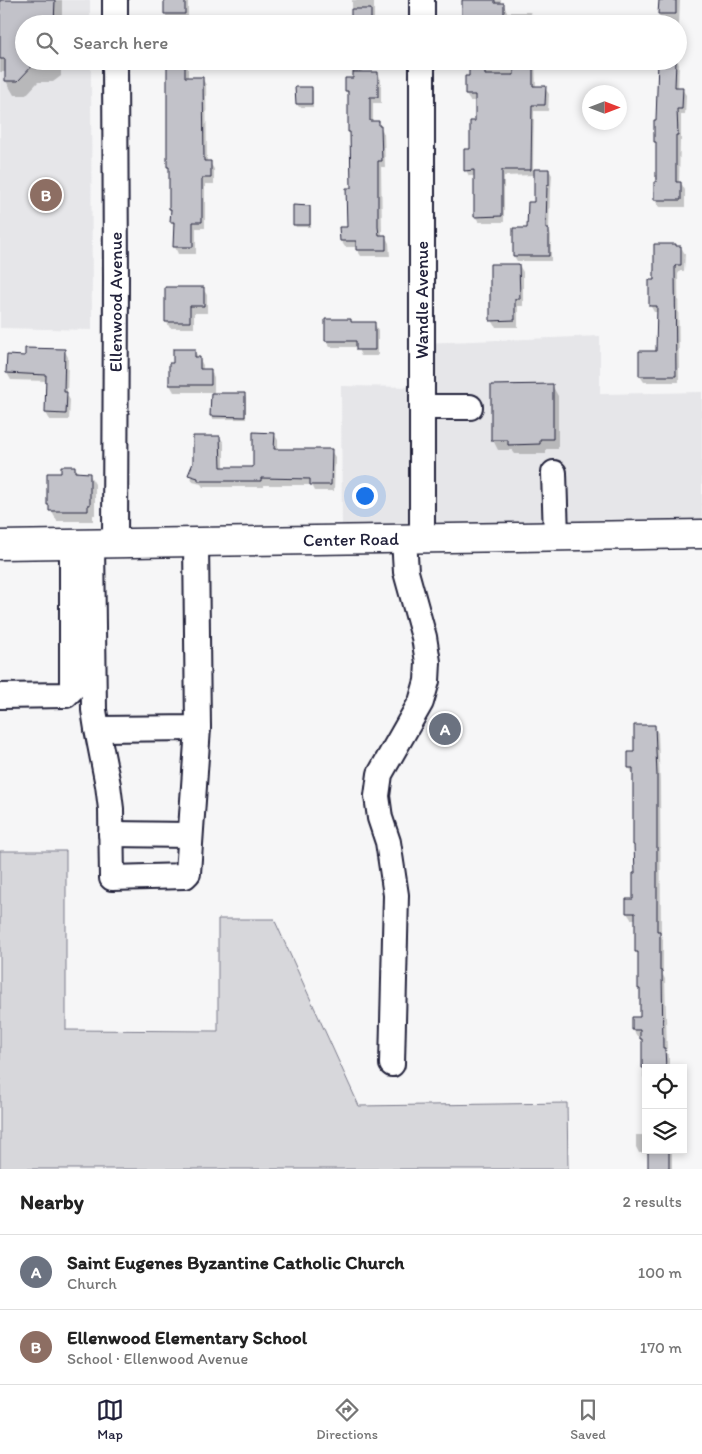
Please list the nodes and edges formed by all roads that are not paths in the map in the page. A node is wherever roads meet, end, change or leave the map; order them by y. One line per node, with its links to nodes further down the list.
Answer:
1 (114, 0): 3 (street)
2 (422, 0): 4 (street)
3 (115, 15)
4 (422, 15)
5 (115, 70): 14 (street, Ellenwood Avenue)
6 (422, 70): 7 (street, Wandle Avenue)
7 (422, 407): 8 (street); 12 (street, Wandle Avenue)
8 (470, 407)
9 (554, 473): 11 (street)
10 (702, 534): 11 (main road, Center Road)
11 (556, 536): 12 (main road, Center Road)
12 (413, 539): 13 (main road, Center Road); 21 (street, Wandle Avenue)
13 (196, 542): 14 (main road, Center Road); 17 (street)
14 (93, 543): 15 (main road, Center Road); 16 (street); 18 (street)
15 (0, 545)
16 (0, 696)
17 (198, 728): 18 (street); 20 (street)
18 (97, 729): 19 (street)
19 (111, 834): 20 (street); 20 (street)
20 (190, 835)
21 (392, 1064)

